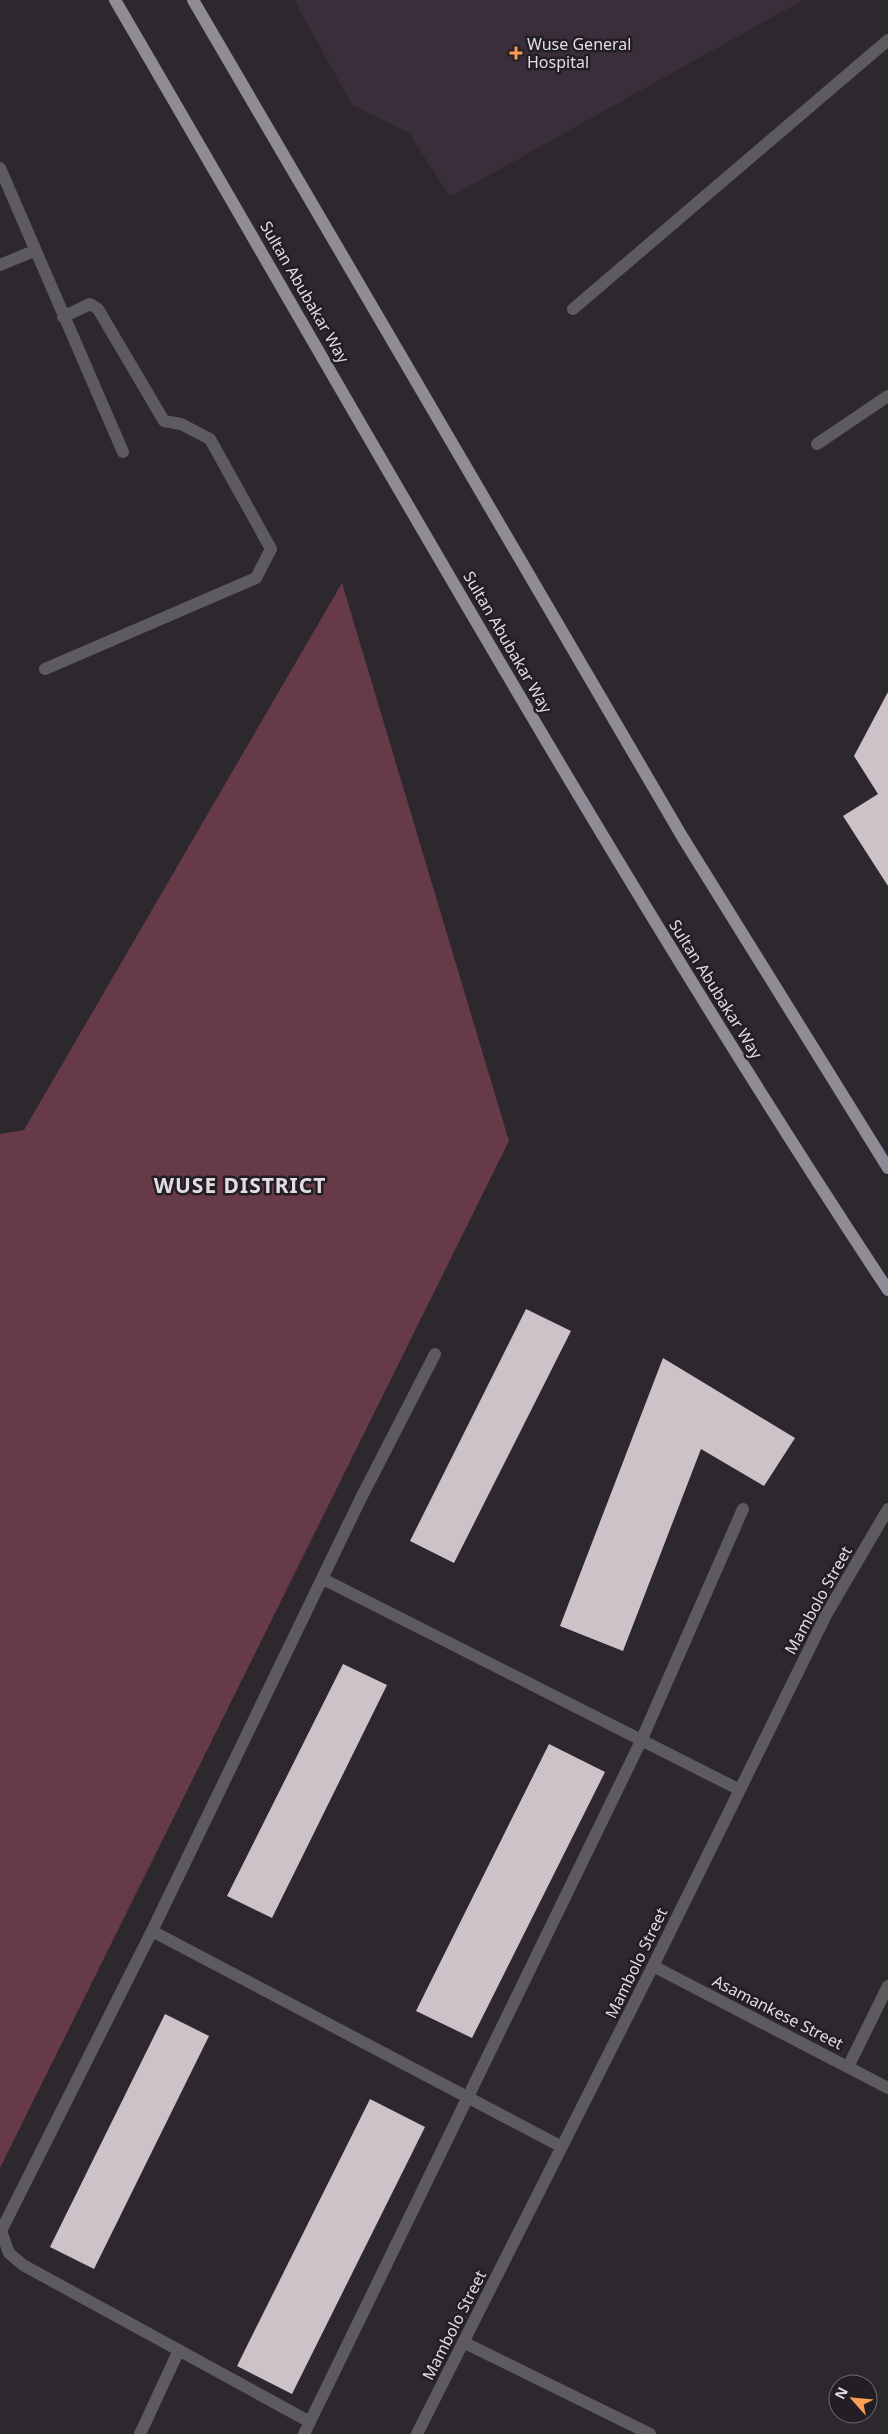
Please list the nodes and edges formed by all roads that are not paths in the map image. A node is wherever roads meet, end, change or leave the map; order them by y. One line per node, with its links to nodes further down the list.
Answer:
1 (115, 0): 14 (main road, Sultan Abubakar Way)
2 (193, 0): 13 (main road)
3 (888, 40): 7 (street)
4 (0, 168): 5 (street)
5 (34, 251): 6 (street); 8 (street)
6 (0, 265)
7 (573, 309)
8 (63, 317): 11 (street); 12 (street)
9 (888, 396): 10 (street)
10 (818, 444)
11 (123, 452)
12 (45, 669)
13 (888, 1168)
14 (888, 1290)
15 (435, 1354): 18 (street)
16 (743, 1509): 19 (street)
17 (888, 1509): 20 (street, Mambolo Street)
18 (323, 1579): 19 (street); 21 (street)
19 (641, 1742): 20 (street); 26 (street)
20 (738, 1789): 22 (street, Mambolo Street)
21 (152, 1932): 26 (street); 29 (street)
22 (653, 1966): 24 (street, Asamankese Street); 27 (street, Mambolo Street)
23 (888, 1986): 24 (street)
24 (848, 2067): 25 (street, Asamankese Street)
25 (888, 2088)
26 (466, 2098): 27 (street); 30 (street)
27 (562, 2147): 28 (street, Mambolo Street)
28 (463, 2342): 33 (street, Mambolo Street); 34 (street)
29 (180, 2350): 30 (street); 31 (street)
30 (310, 2422): 32 (street)
31 (140, 2434)
32 (304, 2434)
33 (417, 2434)
34 (650, 2434)

